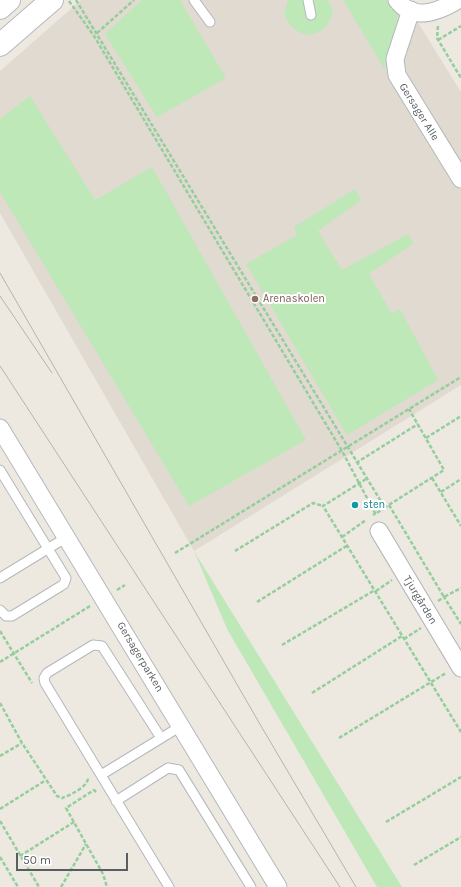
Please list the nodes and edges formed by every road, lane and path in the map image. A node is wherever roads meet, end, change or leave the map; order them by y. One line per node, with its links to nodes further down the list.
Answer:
1 (9, 0): 10 (street)
2 (52, 0): 18 (street)
3 (69, 0): 16 (path)
4 (76, 0): 15 (path)
5 (134, 0): 15 (path)
6 (194, 0): 13 (lane)
7 (308, 0): 12 (lane)
8 (458, 0): 11 (street)
9 (404, 5): 11 (street); 20 (street, Gersager Alle)
10 (0, 8)
11 (441, 11): 17 (path)
12 (311, 15)
13 (210, 22)
14 (461, 26): 17 (path)
15 (98, 33): 16 (path); 27 (path)
16 (94, 36): 28 (path)
17 (438, 40): 19 (path)
18 (0, 45)
19 (461, 78)
20 (461, 179)
21 (461, 377): 22 (path)
22 (409, 409): 24 (path); 27 (path)
23 (461, 416): 26 (path)
24 (418, 424): 26 (path); 29 (path)
25 (3, 437): 41 (street, Gersagerparken)
26 (426, 438): 31 (path)
27 (347, 448): 28 (path); 29 (path)
28 (342, 451): 34 (path); 46 (path)
29 (356, 463): 32 (path)
30 (0, 470): 44 (lane)
31 (432, 478): 35 (path); 36 (path)
32 (366, 479): 34 (path); 38 (path)
33 (461, 480): 35 (path)
34 (358, 483): 37 (path); 38 (path)
35 (441, 492): 39 (path)
36 (389, 505): 38 (path); 52 (path)
37 (323, 506): 42 (path); 45 (path)
38 (375, 514): 40 (path); 42 (path)
39 (461, 526)
40 (379, 531): 55 (street, Tjurgården)
41 (67, 537): 44 (lane); 68 (street, Gersagerparken)
42 (342, 537): 43 (path)
43 (348, 545): 51 (path); 53 (path)
44 (49, 549): 47 (lane); 56 (lane)
45 (235, 551)
46 (175, 553)
47 (0, 578)
48 (124, 584): 50 (path)
49 (461, 588): 52 (path)
50 (116, 590)
51 (375, 590): 59 (path); 60 (path)
52 (444, 597): 55 (path); 57 (path)
53 (257, 602)
54 (92, 605): 61 (path)
55 (426, 609): 63 (street, Tjurgården)
56 (0, 610)
57 (461, 624)
58 (0, 631): 61 (path)
59 (402, 636): 64 (path); 66 (path)
60 (282, 645)
61 (14, 654): 62 (path); 65 (path)
62 (0, 662)
63 (460, 666): 64 (path)
64 (431, 682): 69 (path); 71 (path)
65 (34, 686)
66 (312, 693)
67 (0, 703): 72 (path)
68 (181, 726): 70 (lane); 89 (street, Gersagerparken)
69 (461, 732)
70 (161, 738): 75 (lane); 75 (lane)
71 (339, 738)
72 (22, 742): 73 (path); 77 (path)
73 (0, 756)
74 (87, 772): 77 (path)
75 (101, 775): 79 (lane)
76 (461, 777): 83 (path)
77 (46, 780): 80 (path)
78 (98, 796): 82 (path)
79 (116, 801): 94 (lane); 95 (lane)
80 (0, 809)
81 (0, 821): 86 (path)
82 (74, 822): 85 (path); 86 (path)
83 (386, 822)
84 (461, 837): 88 (path)
85 (86, 844): 92 (path); 93 (path)
86 (20, 856): 91 (path)
87 (0, 858): 90 (path)
88 (414, 865)
89 (275, 886)
90 (18, 887)
91 (39, 887)
92 (61, 887)
93 (107, 887)
94 (169, 887)
95 (252, 887)

